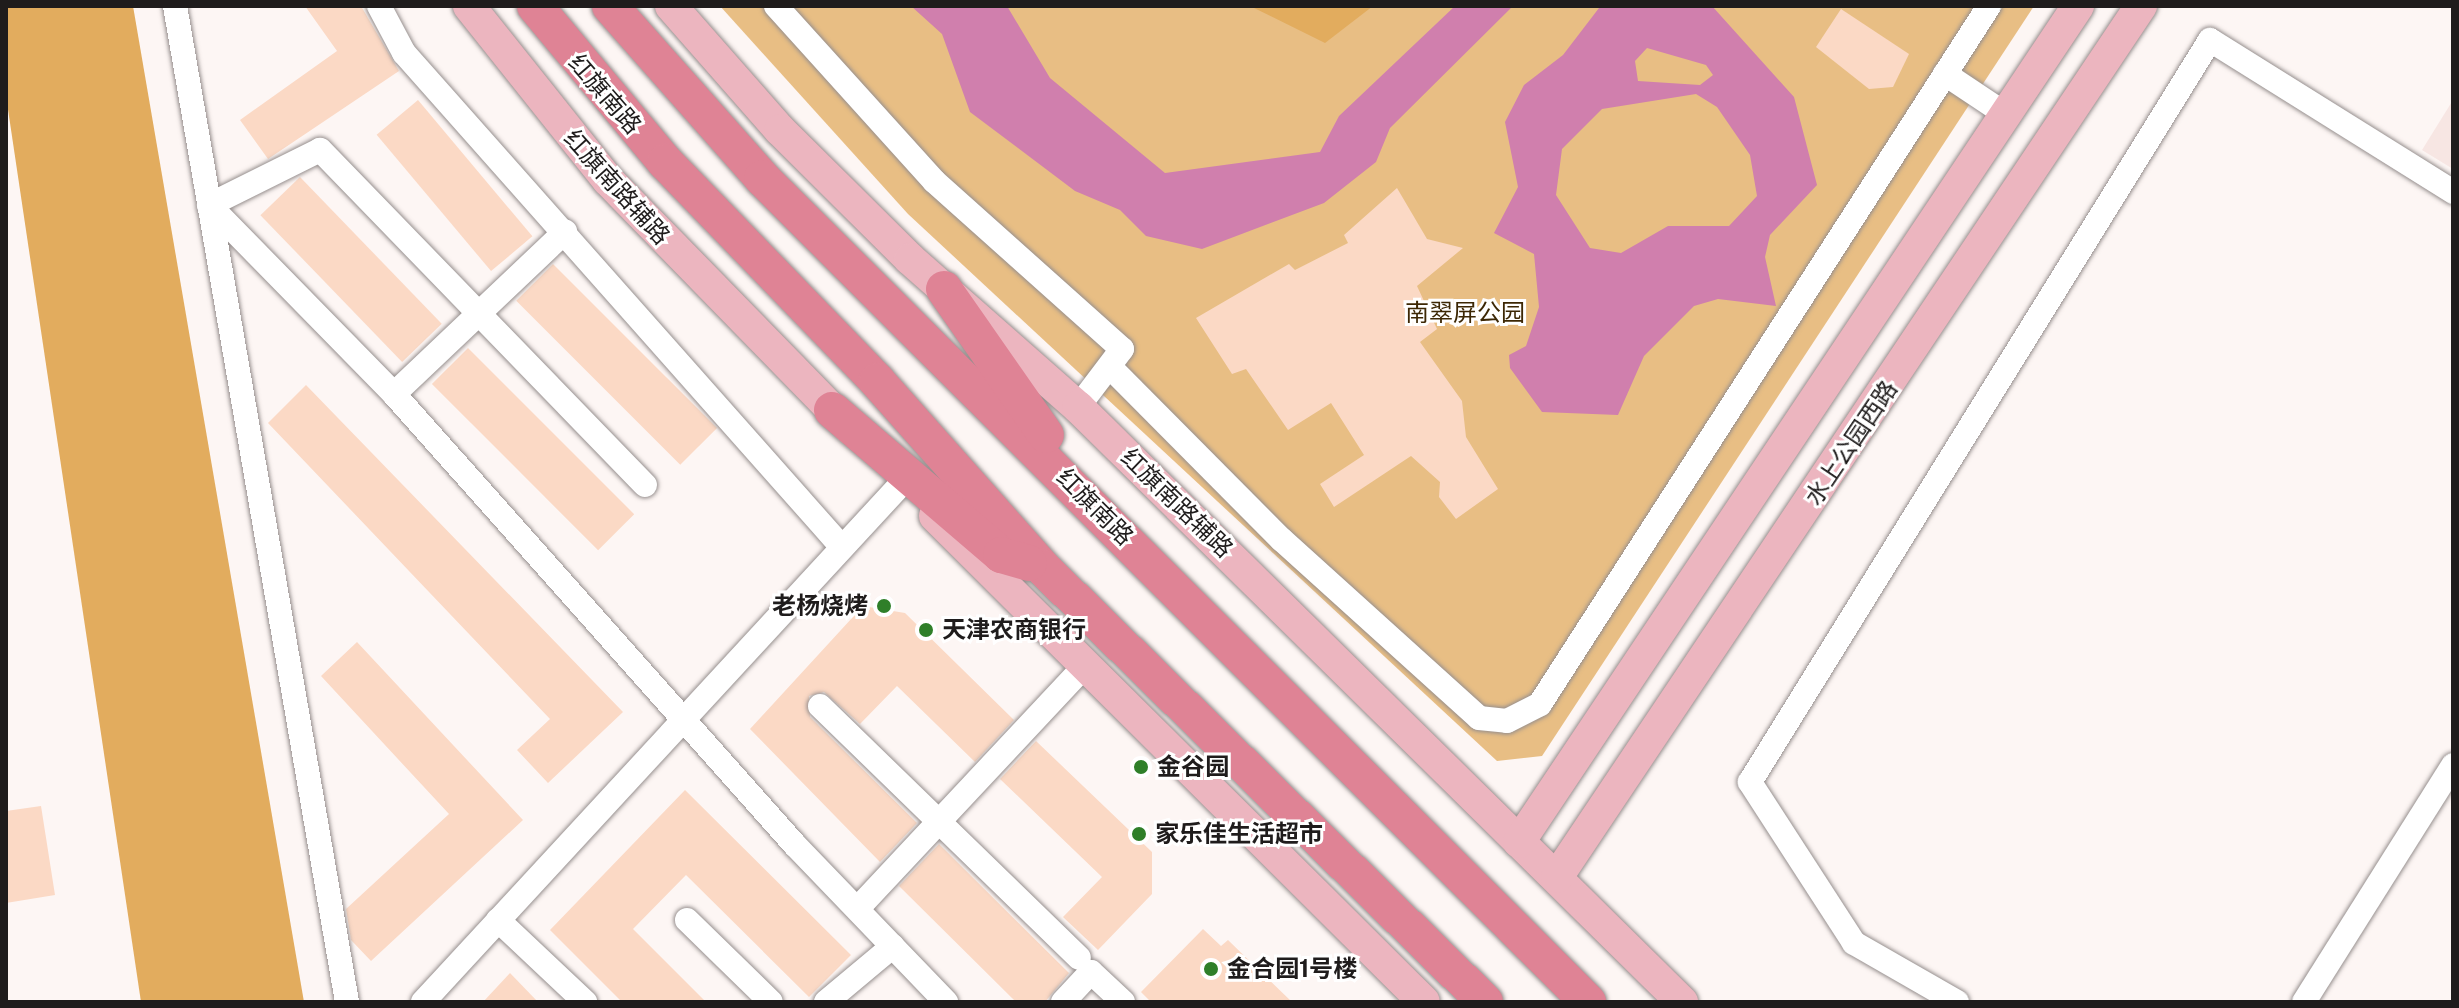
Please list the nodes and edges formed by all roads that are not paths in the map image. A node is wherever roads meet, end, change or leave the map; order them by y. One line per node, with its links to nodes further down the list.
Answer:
1 (175, 6): 14 (street)
2 (379, 6): 15 (street)
3 (469, 6): 21 (main road, 红旗南路辅路)
4 (535, 6): 26 (highway, 红旗南路)
5 (610, 6): 24 (highway, 红旗南路)
6 (671, 6): 16 (main road, 红旗南路辅路)
7 (776, 6): 18 (street)
8 (1989, 6): 11 (street)
9 (2078, 6): 12 (main road)
10 (2141, 6): 33 (main road, 水上公园西路)
11 (1945, 74): 12 (street); 18 (street)
12 (2005, 114): 32 (main road)
13 (2453, 192): 51 (street)
14 (209, 205): 17 (street); 19 (street); 39 (street)
15 (565, 232): 17 (street); 25 (street)
16 (944, 289): 20 (main road, 红旗南路辅路); 24 (highway)
17 (478, 315): 19 (street); 23 (street)
18 (1111, 368): 20 (street)
19 (394, 394): 29 (street)
20 (1078, 407): 32 (main road, 红旗南路辅路)
21 (832, 410): 22 (main road, 红旗南路辅路); 26 (highway)
22 (903, 482): 25 (street); 27 (main road, 红旗南路辅路)
23 (645, 485)
24 (1108, 520): 49 (highway, 红旗南路)
25 (841, 546): 29 (street)
26 (1042, 567): 48 (highway, 红旗南路)
27 (1083, 668): 31 (street); 47 (main road, 红旗南路辅路)
28 (820, 706): 31 (street)
29 (683, 717): 34 (street); 35 (street)
30 (2453, 765): 52 (street)
31 (939, 821): 34 (street); 38 (street)
32 (1519, 842): 33 (main road, 红旗南路辅路)
33 (1557, 877): 50 (main road, 红旗南路辅路)
34 (860, 906): 37 (street)
35 (498, 920): 40 (street); 41 (street)
36 (687, 920): 42 (street)
37 (893, 946): 43 (street); 44 (street)
38 (1079, 958)
39 (347, 1002)
40 (423, 1002)
41 (585, 1002)
42 (771, 1002)
43 (826, 1002)
44 (946, 1002)
45 (1063, 1002): 46 (street)
46 (1123, 1002)
47 (1424, 1002)
48 (1485, 1002)
49 (1588, 1002)
50 (1682, 1002)
51 (1957, 1002)
52 (2304, 1002)

